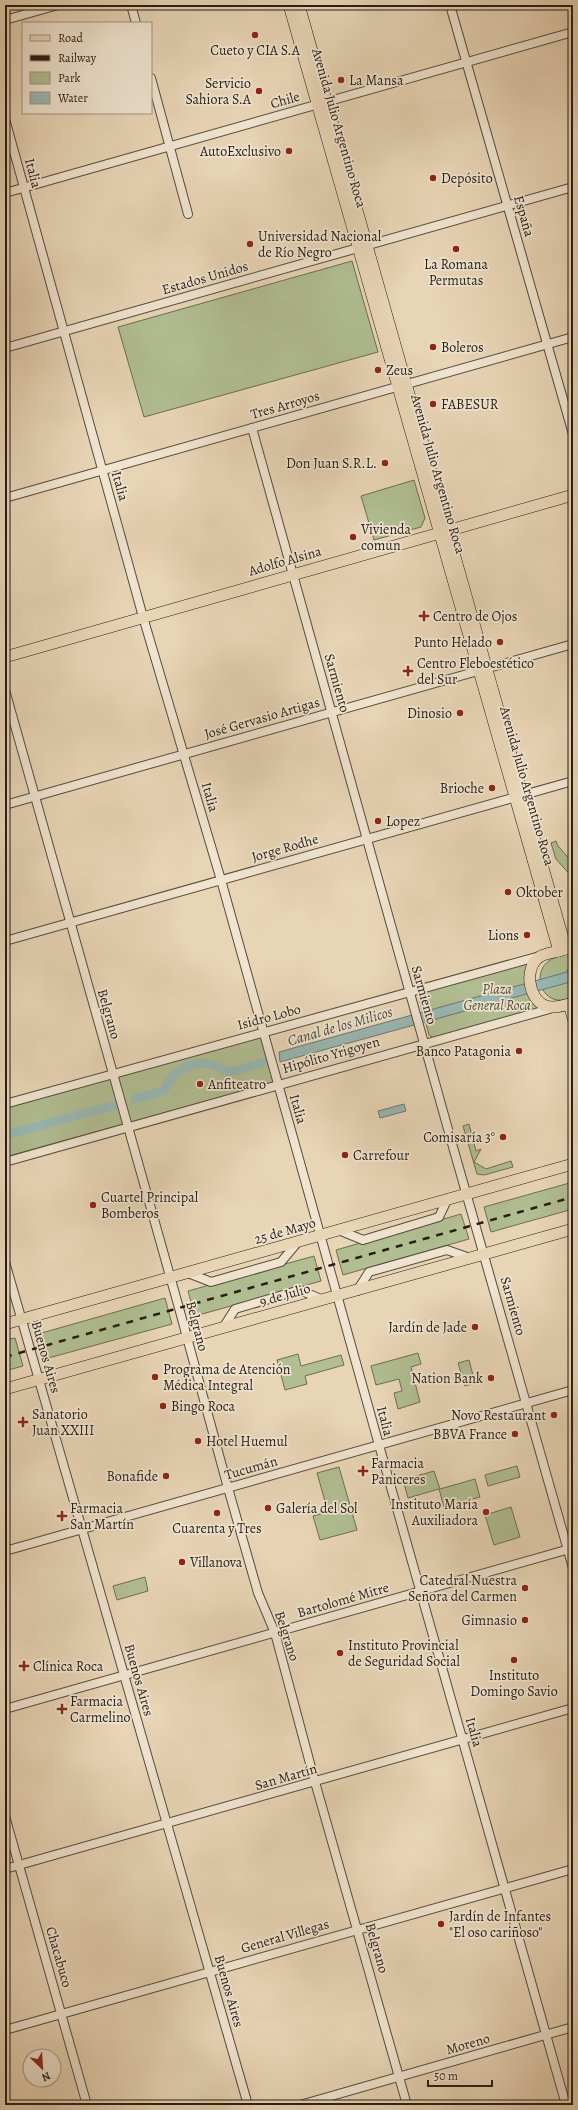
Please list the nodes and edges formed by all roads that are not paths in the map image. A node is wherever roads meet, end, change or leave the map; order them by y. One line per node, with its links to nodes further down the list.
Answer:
1 (58, 5): 6 (street)
2 (131, 5): 7 (street)
3 (289, 5): 11 (main road, Avenida Julio Argentino Roca)
4 (299, 5): 11 (main road, Avenida Julio Argentino Roca)
5 (450, 5): 9 (street, España)
6 (5, 20)
7 (136, 22)
8 (573, 32): 9 (street, Chile)
9 (467, 62): 11 (street, Chile); 17 (street, España)
10 (152, 82): 13 (street)
11 (322, 103): 13 (street, Chile); 19 (main road, Avenida Julio Argentino Roca)
12 (5, 119): 15 (street, Italia)
13 (170, 146): 15 (street, Chile); 18 (street)
14 (573, 187): 17 (street, Estados Unidos)
15 (24, 188): 16 (street, Chile); 20 (street, Italia)
16 (5, 193)
17 (508, 205): 19 (street, Estados Unidos); 22 (street, España)
18 (188, 214)
19 (362, 246): 20 (street, Estados Unidos); 24 (main road, Avenida Julio Argentino Roca)
20 (64, 331): 23 (street, Estados Unidos); 27 (street, Italia)
21 (573, 337): 22 (street, Tres Arroyos)
22 (548, 344): 24 (street, Tres Arroyos); 26 (street, España)
23 (5, 348)
24 (402, 385): 25 (street, Tres Arroyos); 30 (main road, Avenida Julio Argentino Roca)
25 (252, 428): 27 (street, Tres Arroyos); 31 (street, Sarmiento)
26 (573, 434)
27 (102, 471): 29 (street, Tres Arroyos); 32 (street, Italia)
28 (573, 495): 30 (main road, Adolfo Alsina)
29 (5, 498)
30 (443, 532): 31 (main road, Adolfo Alsina); 35 (main road, Avenida Julio Argentino Roca)
31 (293, 575): 32 (main road, Adolfo Alsina); 37 (street, Sarmiento)
32 (143, 617): 34 (main road, Adolfo Alsina); 38 (street, Italia)
33 (573, 644): 35 (street, José Gervasio Artigas)
34 (5, 657)
35 (483, 669): 37 (street, José Gervasio Artigas); 40 (main road, Avenida Julio Argentino Roca)
36 (5, 690): 41 (street, Belgrano)
37 (332, 712): 38 (street, José Gervasio Artigas); 43 (street, Sarmiento)
38 (184, 754): 41 (street, José Gervasio Artigas); 44 (street, Italia)
39 (573, 781): 40 (street, Jorge Rodhe)
40 (519, 796): 43 (street, Jorge Rodhe); 47 (main road, Avenida Julio Argentino Roca)
41 (35, 797): 42 (street, José Gervasio Artigas); 45 (street, Belgrano)
42 (5, 805)
43 (367, 839): 44 (street, Jorge Rodhe); 49 (street, Sarmiento)
44 (221, 880): 45 (street, Jorge Rodhe); 53 (street, Italia)
45 (70, 923): 46 (street, Jorge Rodhe); 55 (street, Belgrano)
46 (5, 941)
47 (566, 949): 48 (main road)
48 (541, 956): 49 (street, Isidro Lobo); 51 (main road)
49 (410, 992): 53 (street, Isidro Lobo); 54 (street, Sarmiento)
50 (571, 1003): 51 (main road, Hipólito Yrigoyen); 52 (main road)
51 (556, 1008): 54 (street, Hipólito Yrigoyen)
52 (573, 1018)
53 (263, 1033): 55 (street, Isidro Lobo); 56 (street, Italia)
54 (424, 1044): 56 (street, Hipólito Yrigoyen); 61 (street, Sarmiento)
55 (113, 1074): 57 (street, Isidro Lobo); 58 (street, Belgrano)
56 (278, 1085): 58 (street, Hipólito Yrigoyen); 63 (street, Italia)
57 (5, 1104)
58 (128, 1128): 59 (street, Hipólito Yrigoyen); 66 (street, Belgrano)
59 (5, 1162)
60 (573, 1164): 61 (main road, 25 de Mayo)
61 (467, 1195): 63 (main road, 25 de Mayo); 64 (street, Sarmiento)
62 (573, 1229): 64 (main road, 9 de Julio)
63 (321, 1236): 66 (main road, 25 de Mayo); 67 (street, Italia)
64 (484, 1254): 67 (main road, 9 de Julio); 74 (street, Sarmiento)
65 (5, 1262): 68 (street, Buenos Aires)
66 (171, 1278): 68 (main road, 25 de Mayo); 70 (street, Belgrano)
67 (337, 1296): 70 (main road, 9 de Julio); 75 (street, Italia)
68 (22, 1320): 69 (main road, 25 de Mayo); 71 (street, Buenos Aires)
69 (5, 1324)
70 (187, 1338): 71 (main road, 9 de Julio); 76 (street, Belgrano)
71 (38, 1380): 72 (main road, 9 de Julio); 77 (street, Buenos Aires)
72 (5, 1389)
73 (573, 1390): 74 (street, Tucumán)
74 (528, 1403): 75 (street, Tucumán); 78 (street, Sarmiento)
75 (379, 1446): 76 (street, Tucumán); 81 (street, Italia)
76 (228, 1488): 77 (street, Tucumán); 82 (street, Belgrano)
77 (82, 1530): 79 (street, Tucumán); 83 (street, Buenos Aires)
78 (570, 1548): 80 (street, Sarmiento); 81 (street, Bartolomé Mitre)
79 (5, 1551)
80 (573, 1568)
81 (421, 1591): 82 (street, Bartolomé Mitre); 86 (street, Italia)
82 (275, 1633): 83 (street, Bartolomé Mitre); 87 (street, Belgrano)
83 (124, 1675): 85 (street, Bartolomé Mitre); 89 (street, Buenos Aires)
84 (573, 1708): 86 (street, San Martín)
85 (5, 1709)
86 (462, 1740): 87 (street, San Martín); 93 (street, Italia)
87 (315, 1782): 89 (street, San Martín); 94 (street, Belgrano)
88 (5, 1816): 90 (street, Chacabuco)
89 (167, 1823): 90 (street, San Martín); 95 (street, Buenos Aires)
90 (19, 1865): 92 (street, San Martín); 96 (street, Chacabuco)
91 (573, 1868): 93 (street, General Villegas)
92 (5, 1869)
93 (504, 1888): 94 (street, General Villegas); 99 (street, Italia)
94 (358, 1929): 95 (street, General Villegas); 100 (street, Belgrano)
95 (210, 1970): 96 (street, General Villegas); 102 (street, Buenos Aires)
96 (62, 2014): 98 (street, General Villegas); 101 (street, Chacabuco)
97 (573, 2027): 99 (street, Moreno)
98 (5, 2030)
99 (546, 2035): 100 (street, Moreno); 105 (street, Italia)
100 (400, 2078): 103 (street, Moreno); 104 (street, Belgrano)
101 (87, 2105)
102 (248, 2105)
103 (300, 2105)
104 (407, 2105)
105 (566, 2105)

